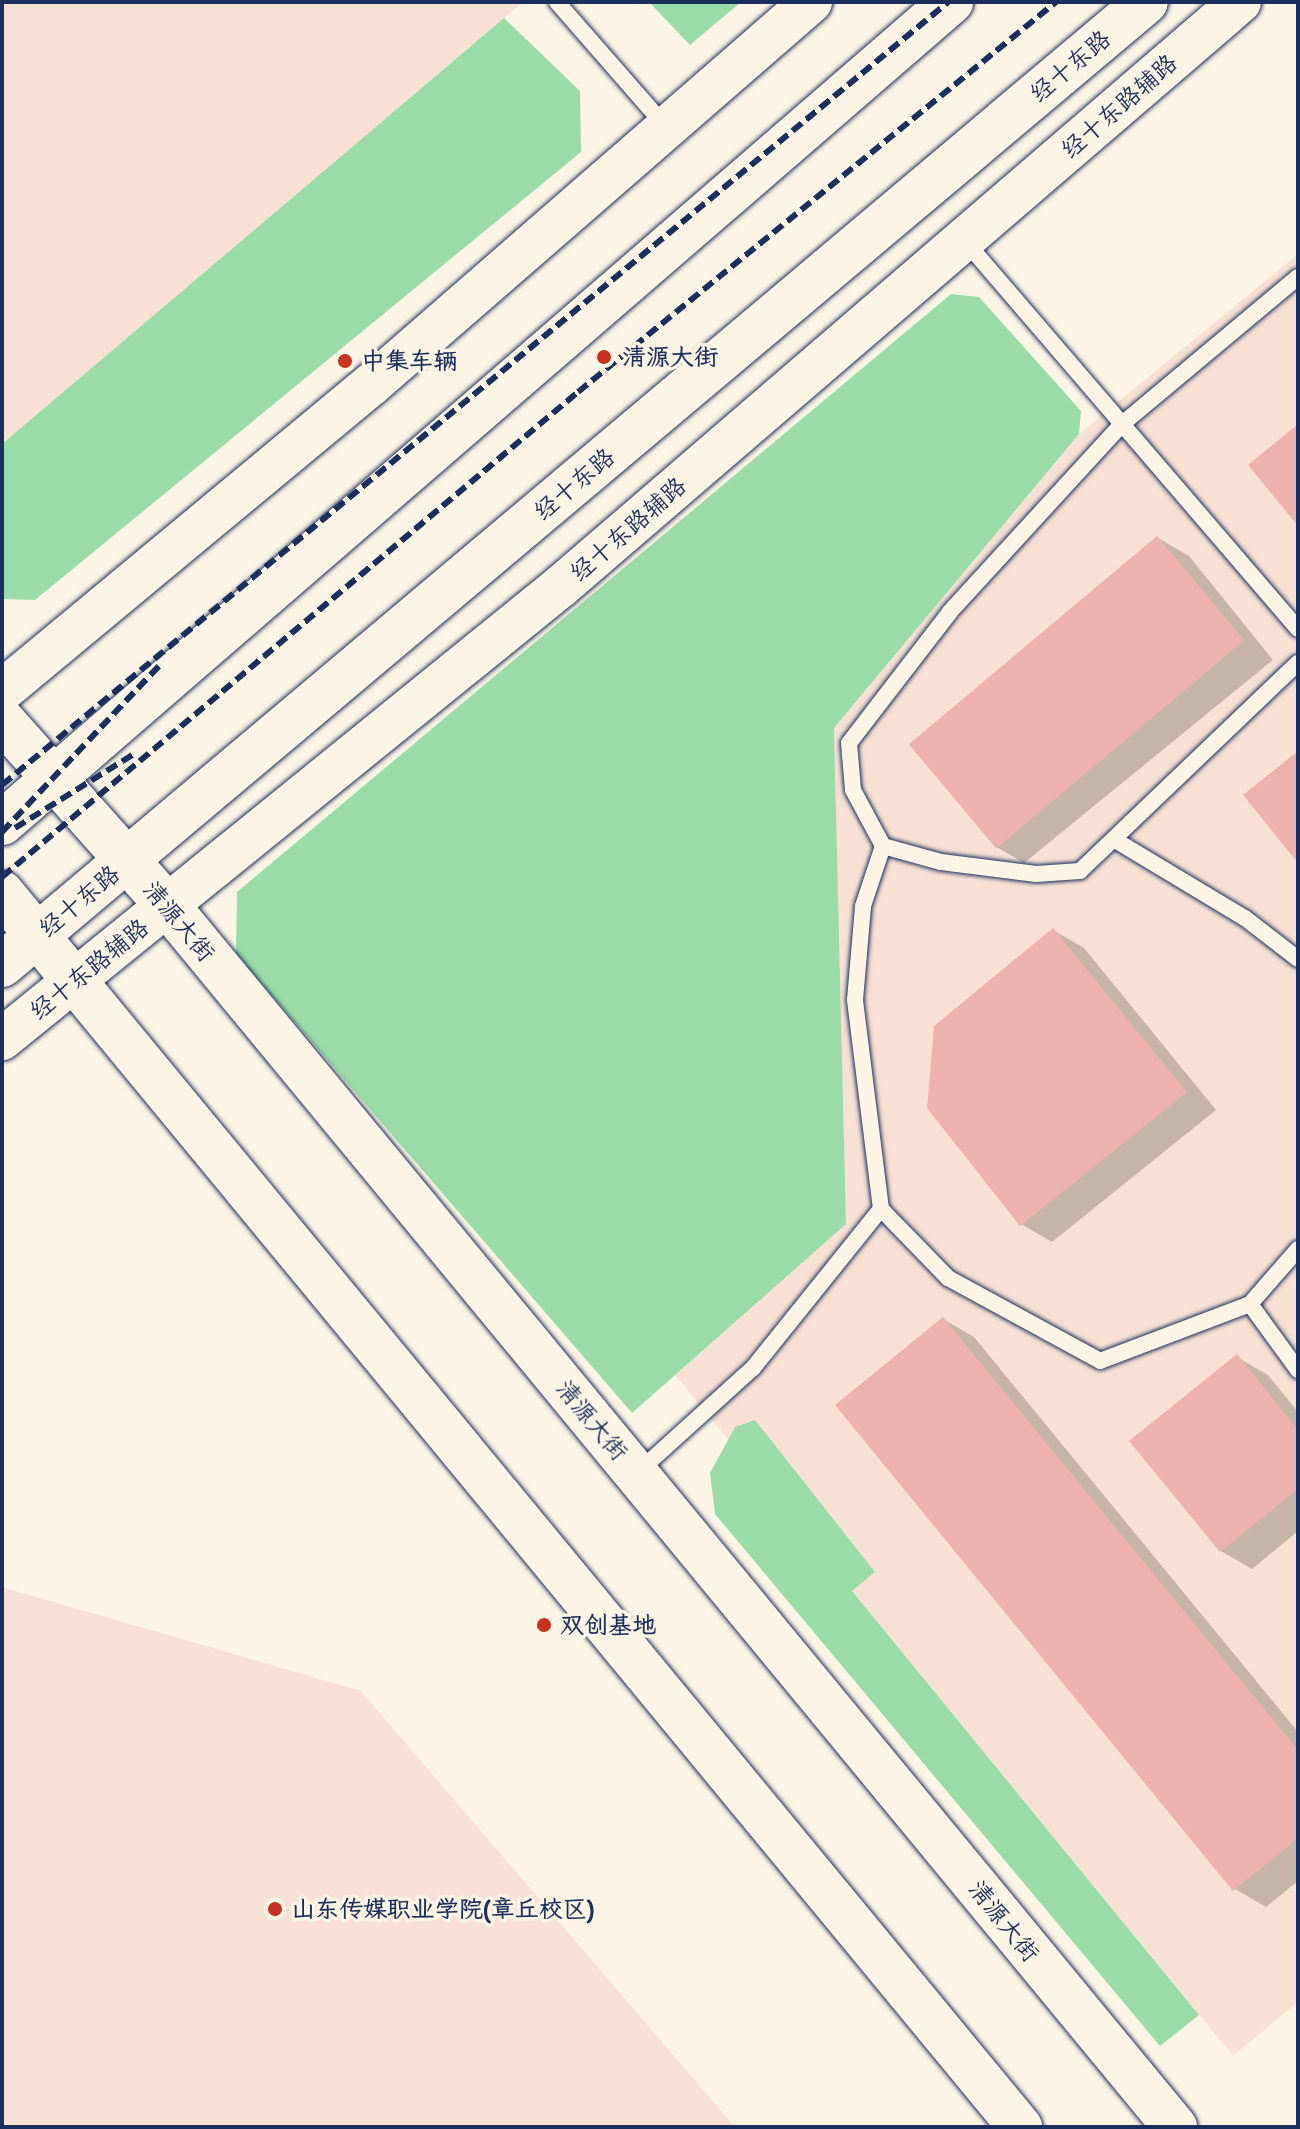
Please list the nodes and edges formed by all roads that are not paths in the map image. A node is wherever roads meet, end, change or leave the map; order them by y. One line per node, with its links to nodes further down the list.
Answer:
1 (557, 2): 6 (lane)
2 (811, 2): 6 (street)
3 (951, 2): 14 (main road)
4 (1146, 2): 18 (main road, 经十东路)
5 (1240, 2): 7 (street, 经十东路辅路)
6 (666, 127): 12 (street)
7 (964, 240): 9 (lane); 20 (street, 经十东路辅路)
8 (1298, 277): 9 (lane)
9 (1122, 424): 10 (lane); 17 (lane)
10 (1298, 629)
11 (1298, 663): 16 (lane)
12 (2, 691)
13 (2, 720): 14 (main road, 清源大街)
14 (58, 779): 15 (main road); 18 (main road, 清源大街)
15 (2, 823)
16 (1115, 840): 17 (lane); 22 (lane)
17 (883, 846): 26 (lane)
18 (127, 861): 20 (main road, 清源大街); 21 (main road, 经十东路)
19 (2, 893): 21 (main road)
20 (168, 906): 24 (street, 经十东路辅路); 30 (main road, 清源大街)
21 (36, 937): 23 (main road, 经十东路); 24 (main road)
22 (1298, 959)
23 (2, 965)
24 (74, 980): 25 (street, 经十东路辅路); 31 (main road)
25 (2, 1039)
26 (881, 1209): 28 (lane); 30 (lane)
27 (1298, 1249): 28 (lane)
28 (1250, 1304): 29 (lane)
29 (1298, 1370)
30 (636, 1474): 32 (main road, 清源大街)
31 (1020, 2127)
32 (1175, 2127)

